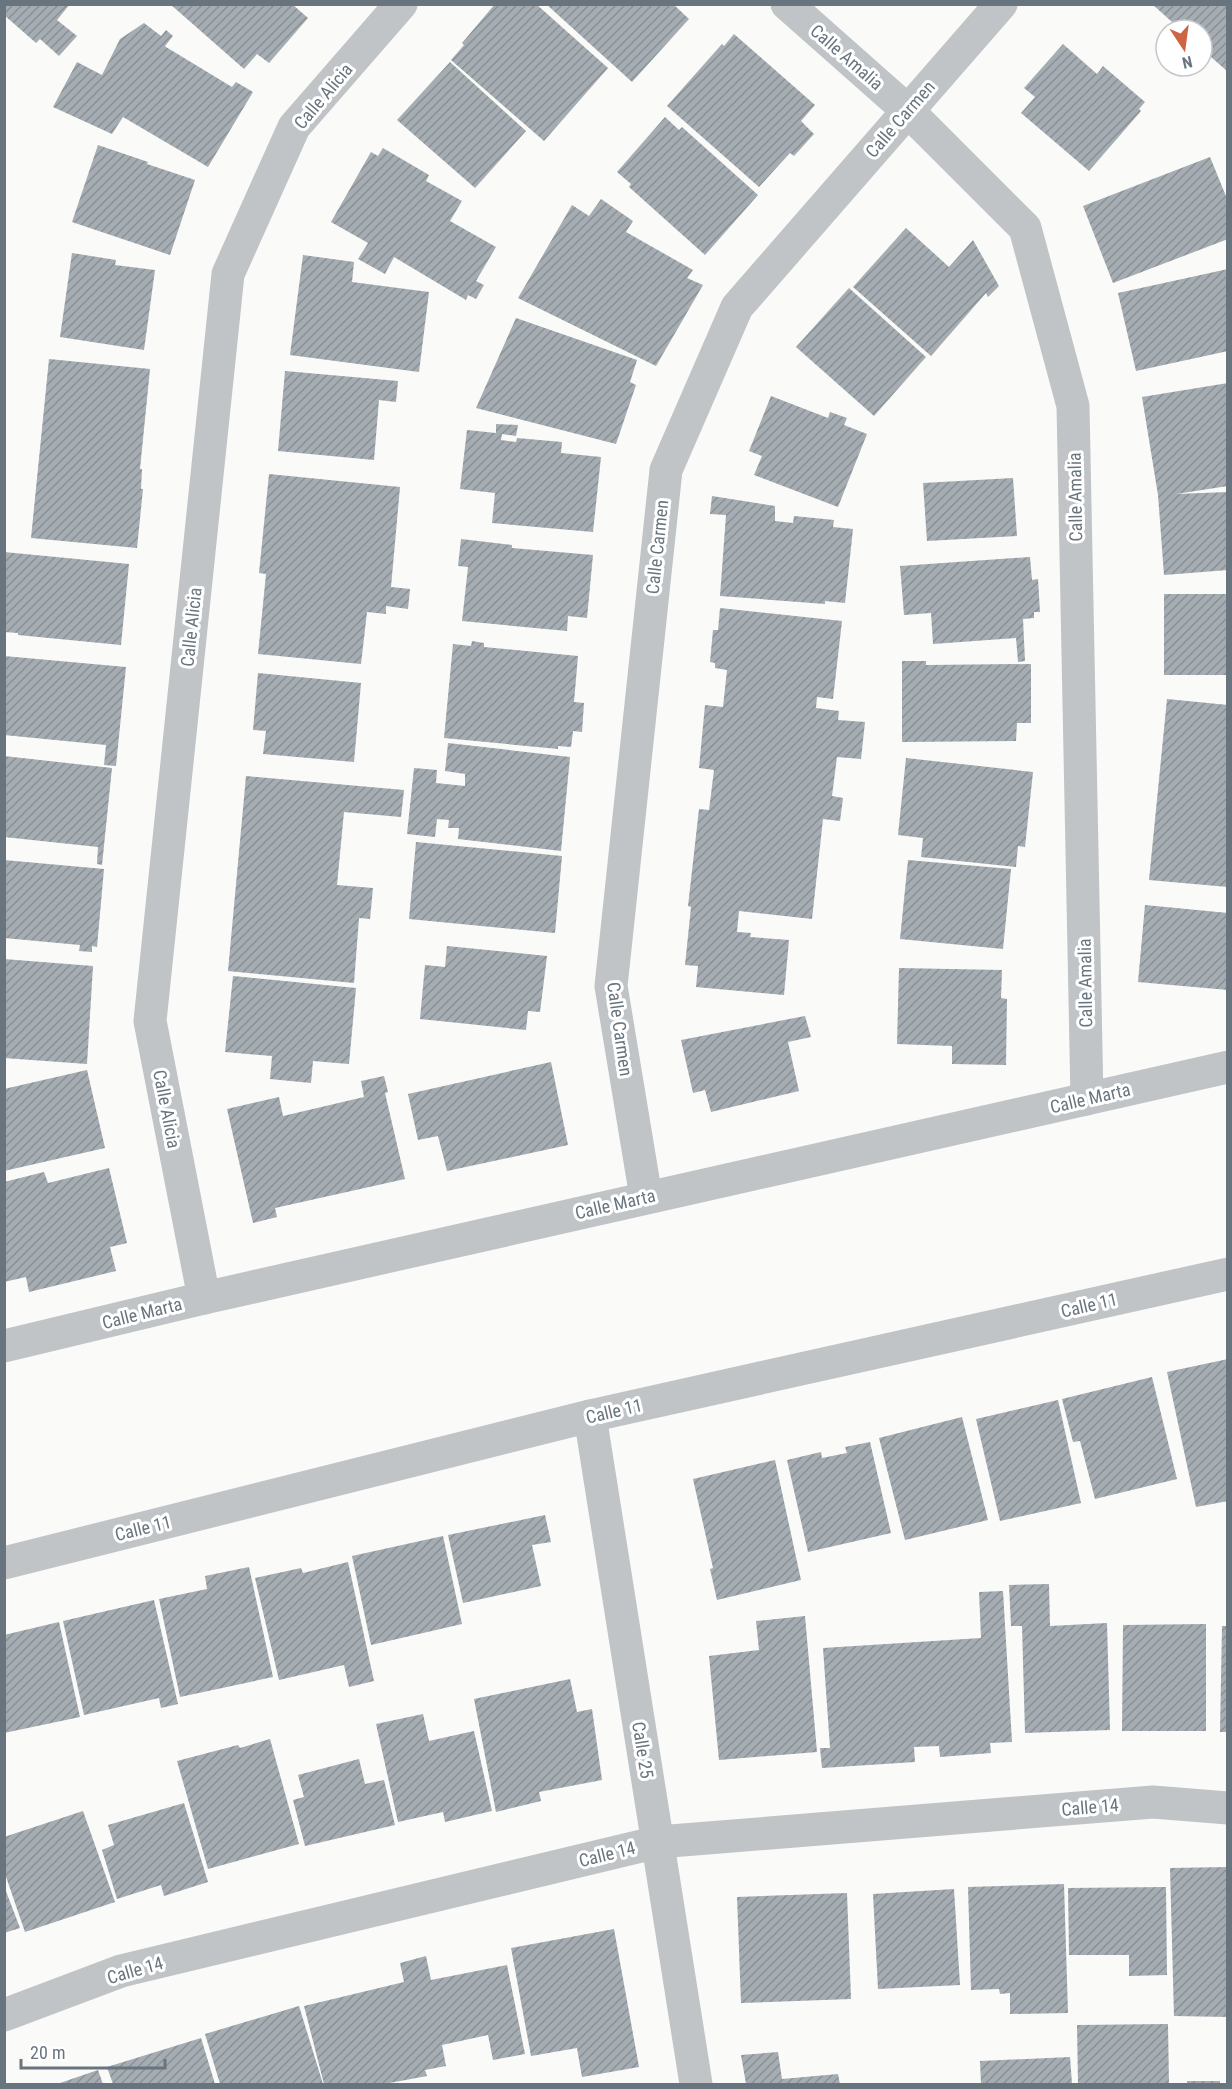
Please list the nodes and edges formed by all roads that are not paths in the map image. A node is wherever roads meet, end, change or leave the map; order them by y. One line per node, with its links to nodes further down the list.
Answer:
1 (401, 4): 9 (street, Calle Alicia)
2 (787, 4): 4 (street, Calle Amalia)
3 (1001, 4): 4 (street, Calle Carmen)
4 (908, 111): 6 (street, Calle Amalia); 7 (street, Calle Carmen)
5 (1227, 1067): 6 (street, Calle Marta)
6 (1087, 1099): 7 (street, Calle Marta)
7 (646, 1197): 9 (street, Calle Marta)
8 (1227, 1274): 11 (street, Calle 11)
9 (204, 1298): 10 (street, Calle Marta)
10 (4, 1346)
11 (590, 1416): 12 (street, Calle 11); 14 (street, Calle 25)
12 (4, 1563)
13 (1227, 1808): 14 (street, Calle 14)
14 (657, 1842): 15 (street, Calle 14); 16 (street, Calle 25)
15 (4, 2015)
16 (696, 2085)

